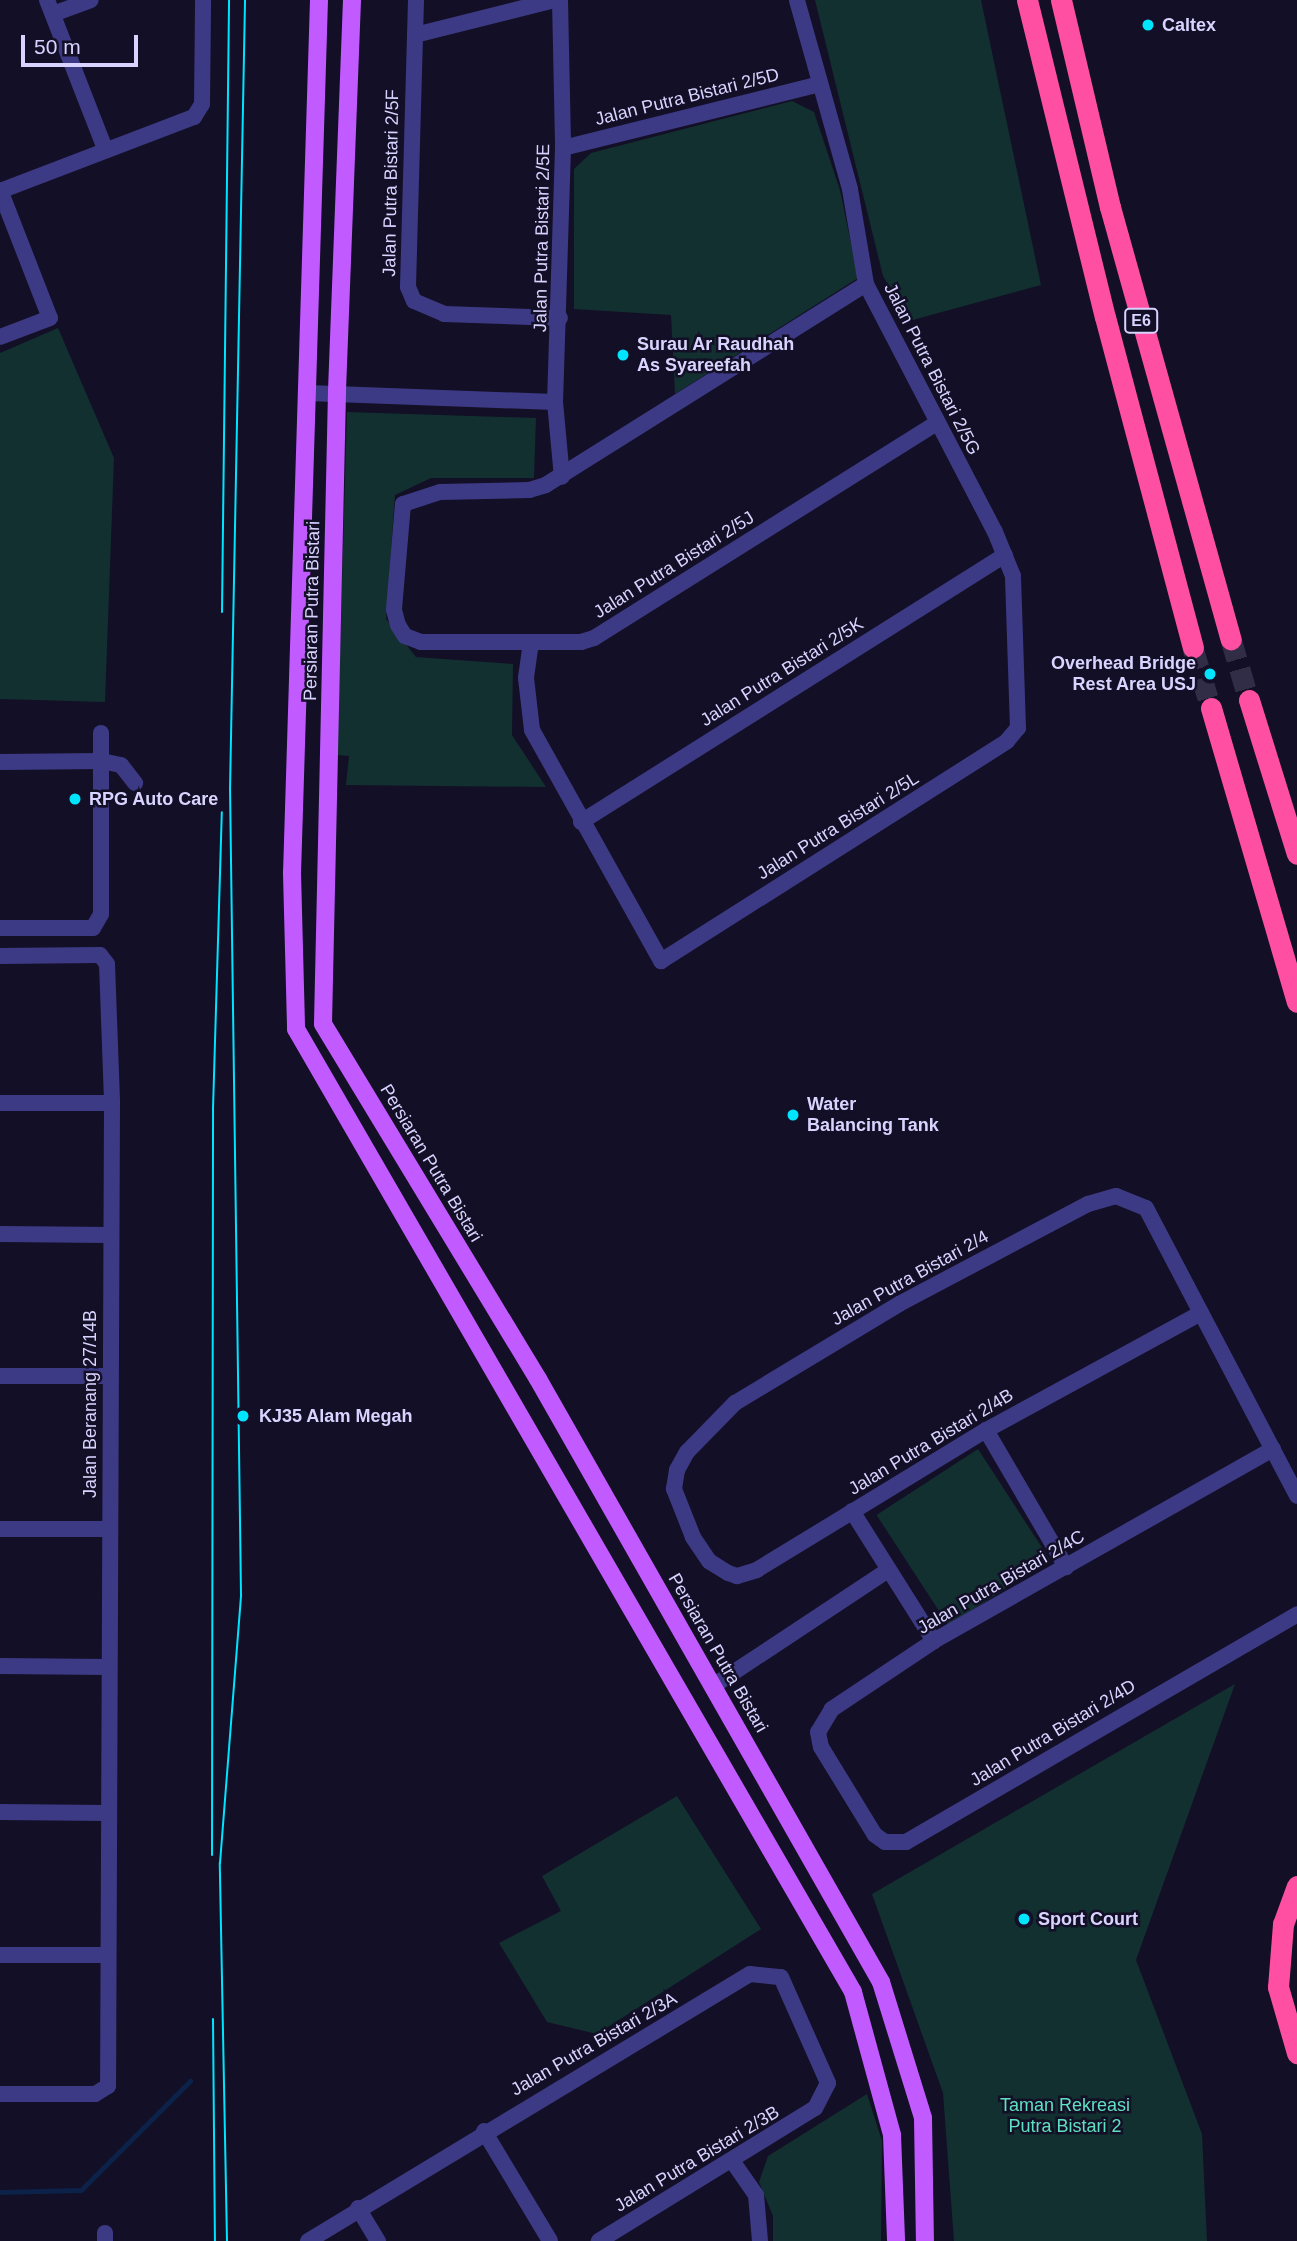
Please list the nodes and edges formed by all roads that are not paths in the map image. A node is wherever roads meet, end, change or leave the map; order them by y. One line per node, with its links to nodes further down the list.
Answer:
1 (91, 0): 11 (street)
2 (203, 0): 15 (street)
3 (319, 0): 21 (main road, Persiaran Putra Bistari)
4 (352, 0): 20 (main road, Persiaran Putra Bistari)
5 (416, 0): 12 (street, Jalan Putra Bistari 2/5F)
6 (554, 0): 12 (street)
7 (560, 0): 14 (street, Jalan Putra Bistari 2/5E)
8 (797, 0): 13 (street, Jalan Putra Bistari 2/5G)
9 (1027, 0): 28 (highway, E6)
10 (1061, 0): 26 (highway, E6)
11 (50, 7): 15 (street)
12 (415, 35): 18 (street, Jalan Putra Bistari 2/5F)
13 (820, 84): 14 (street, Jalan Putra Bistari 2/5D); 17 (street, Jalan Putra Bistari 2/5G)
14 (564, 148): 18 (street, Jalan Putra Bistari 2/5E)
15 (105, 149): 16 (street)
16 (0, 191): 19 (street)
17 (866, 284): 23 (street, Jalan Putra Bistari 2/5G); 24 (street)
18 (560, 318): 22 (street, Jalan Putra Bistari 2/5E)
19 (0, 337)
20 (337, 392): 21 (street); 22 (street); 61 (main road, Persiaran Putra Bistari)
21 (308, 393): 79 (main road, Persiaran Putra Bistari)
22 (555, 402): 24 (street, Jalan Putra Bistari 2/5E)
23 (937, 423): 25 (street, Jalan Putra Bistari 2/5G); 27 (street, Jalan Putra Bistari 2/5J)
24 (562, 477): 27 (street, Jalan Putra Bistari 2/5J)
25 (1004, 555): 31 (street, Jalan Putra Bistari 2/5G); 36 (street, Jalan Putra Bistari 2/5K)
26 (1231, 639)
27 (531, 642): 36 (street)
28 (1193, 648)
29 (1250, 700): 37 (highway)
30 (1211, 708): 40 (highway)
31 (1019, 711): 36 (street, Jalan Putra Bistari 2/5L)
32 (101, 733): 33 (street)
33 (102, 761): 34 (street); 35 (street); 38 (street)
34 (0, 762)
35 (135, 783)
36 (581, 822)
37 (1297, 854)
38 (0, 928)
39 (0, 956): 42 (street, Jalan Beranang 27/14B)
40 (1297, 1003)
41 (0, 1103): 42 (street)
42 (112, 1103): 44 (street, Jalan Beranang 27/14B)
43 (0, 1234): 44 (street)
44 (110, 1235): 47 (street, Jalan Beranang 27/14B)
45 (1201, 1313): 48 (street, Jalan Putra Bistari 2/4B); 49 (street, Jalan Putra Bistari 2/4); 54 (street, Jalan Putra Bistari 2/4)
46 (0, 1376): 47 (street)
47 (108, 1376): 53 (street, Jalan Beranang 27/14B)
48 (986, 1430): 51 (street, Jalan Putra Bistari 2/4B); 55 (street)
49 (1272, 1449): 50 (street); 55 (street, Jalan Putra Bistari 2/4C)
50 (1297, 1496)
51 (852, 1511): 54 (street, Jalan Putra Bistari 2/4B); 56 (street)
52 (0, 1530): 53 (street)
53 (109, 1530): 60 (street, Jalan Beranang 27/14B)
54 (692, 1537)
55 (1066, 1567): 58 (street, Jalan Putra Bistari 2/4C)
56 (887, 1571): 58 (street); 61 (street)
57 (1297, 1614): 62 (street, Jalan Putra Bistari 2/4D)
58 (934, 1641): 62 (street, Jalan Putra Bistari 2/4C)
59 (0, 1666): 60 (street)
60 (107, 1667): 64 (street, Jalan Beranang 27/14B)
61 (713, 1686): 80 (main road, Persiaran Putra Bistari)
62 (846, 1790)
63 (0, 1812): 64 (street)
64 (107, 1813): 67 (street, Jalan Beranang 27/14B)
65 (1297, 1886): 68 (highway)
66 (0, 1955): 67 (street)
67 (108, 1955): 69 (street, Jalan Beranang 27/14B)
68 (1297, 2053)
69 (0, 2094)
70 (815, 2108): 71 (street, Jalan Putra Bistari 2/3A); 72 (street, Jalan Putra Bistari 2/3B)
71 (484, 2131): 73 (street, Jalan Putra Bistari 2/3A); 76 (street)
72 (733, 2162): 77 (street, Jalan Putra Bistari 2/3B); 78 (street)
73 (358, 2208): 74 (street, Jalan Putra Bistari 2/3A); 75 (street)
74 (308, 2241)
75 (378, 2241)
76 (550, 2241)
77 (599, 2241)
78 (760, 2241)
79 (895, 2241)
80 (925, 2241)

